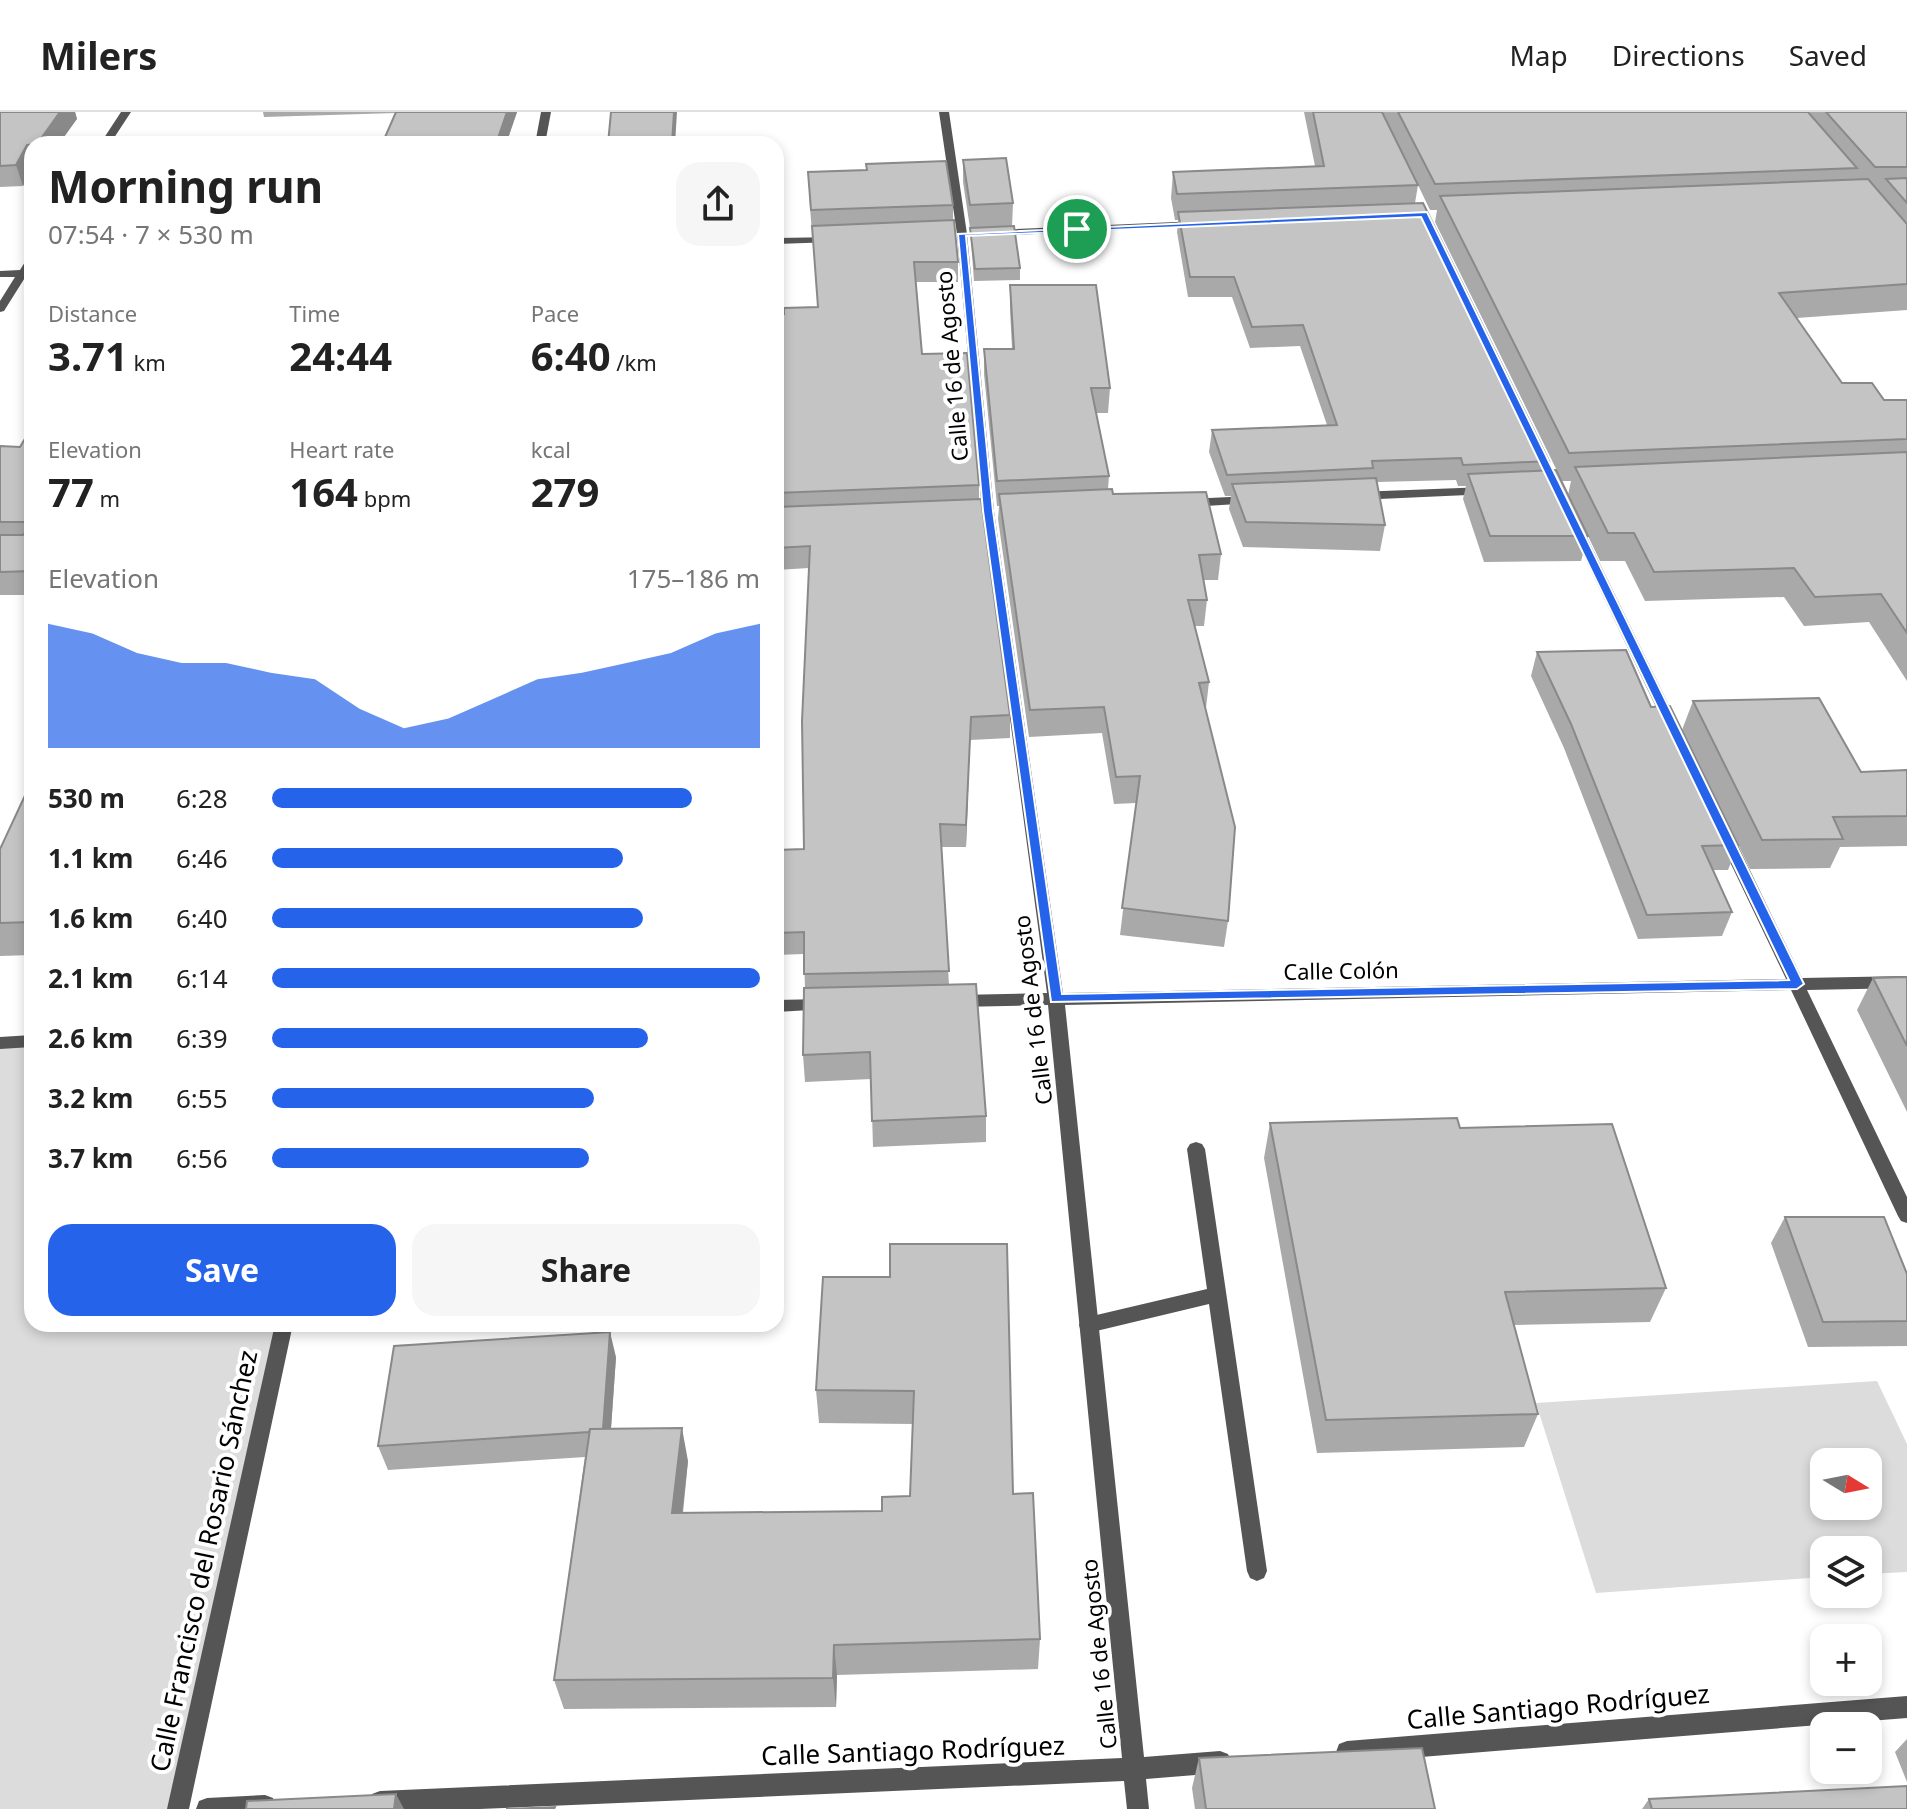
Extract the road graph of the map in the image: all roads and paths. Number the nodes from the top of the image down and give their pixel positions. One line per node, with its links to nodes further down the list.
1 (126, 112): 4 (street)
2 (546, 112): 5 (street)
3 (944, 112): 7 (street, Calle 16 de Agosto)
4 (110, 136)
5 (542, 136)
6 (1217, 223): 7 (street)
7 (954, 234): 23 (street, Calle 16 de Agosto)
8 (853, 238): 9 (street)
9 (784, 241)
10 (0, 274): 11 (street)
11 (24, 274)
12 (24, 278): 13 (street)
13 (0, 309)
14 (1494, 490): 15 (street)
15 (1335, 497)
16 (1256, 500): 17 (street)
17 (1177, 503)
18 (1571, 516): 19 (street)
19 (1681, 743)
20 (1722, 828): 22 (street)
21 (1907, 982): 22 (street, Calle Colón)
22 (1797, 984): 23 (street, Calle Colón); 30 (street)
23 (1056, 999): 24 (street, Calle Colón); 32 (street, Calle 16 de Agosto)
24 (947, 1002)
25 (838, 1005): 26 (street)
26 (784, 1006)
27 (24, 1042): 28 (street)
28 (0, 1043)
29 (1196, 1149): 31 (street)
30 (1907, 1216)
31 (1217, 1294): 32 (street); 34 (street)
32 (1088, 1325): 38 (street, Calle 16 de Agosto)
33 (282, 1332): 41 (street, Calle Francisco del Rosario Sánchez)
34 (1257, 1571)
35 (1907, 1707): 36 (street, Calle Santiago Rodríguez)
36 (1323, 1754)
37 (1244, 1760): 38 (street, Calle Santiago Rodríguez)
38 (1133, 1769): 39 (street, Calle Santiago Rodríguez); 43 (street, Calle 16 de Agosto)
39 (350, 1803)
40 (286, 1806): 42 (street)
41 (178, 1809)
42 (207, 1809)
43 (1138, 1809)

